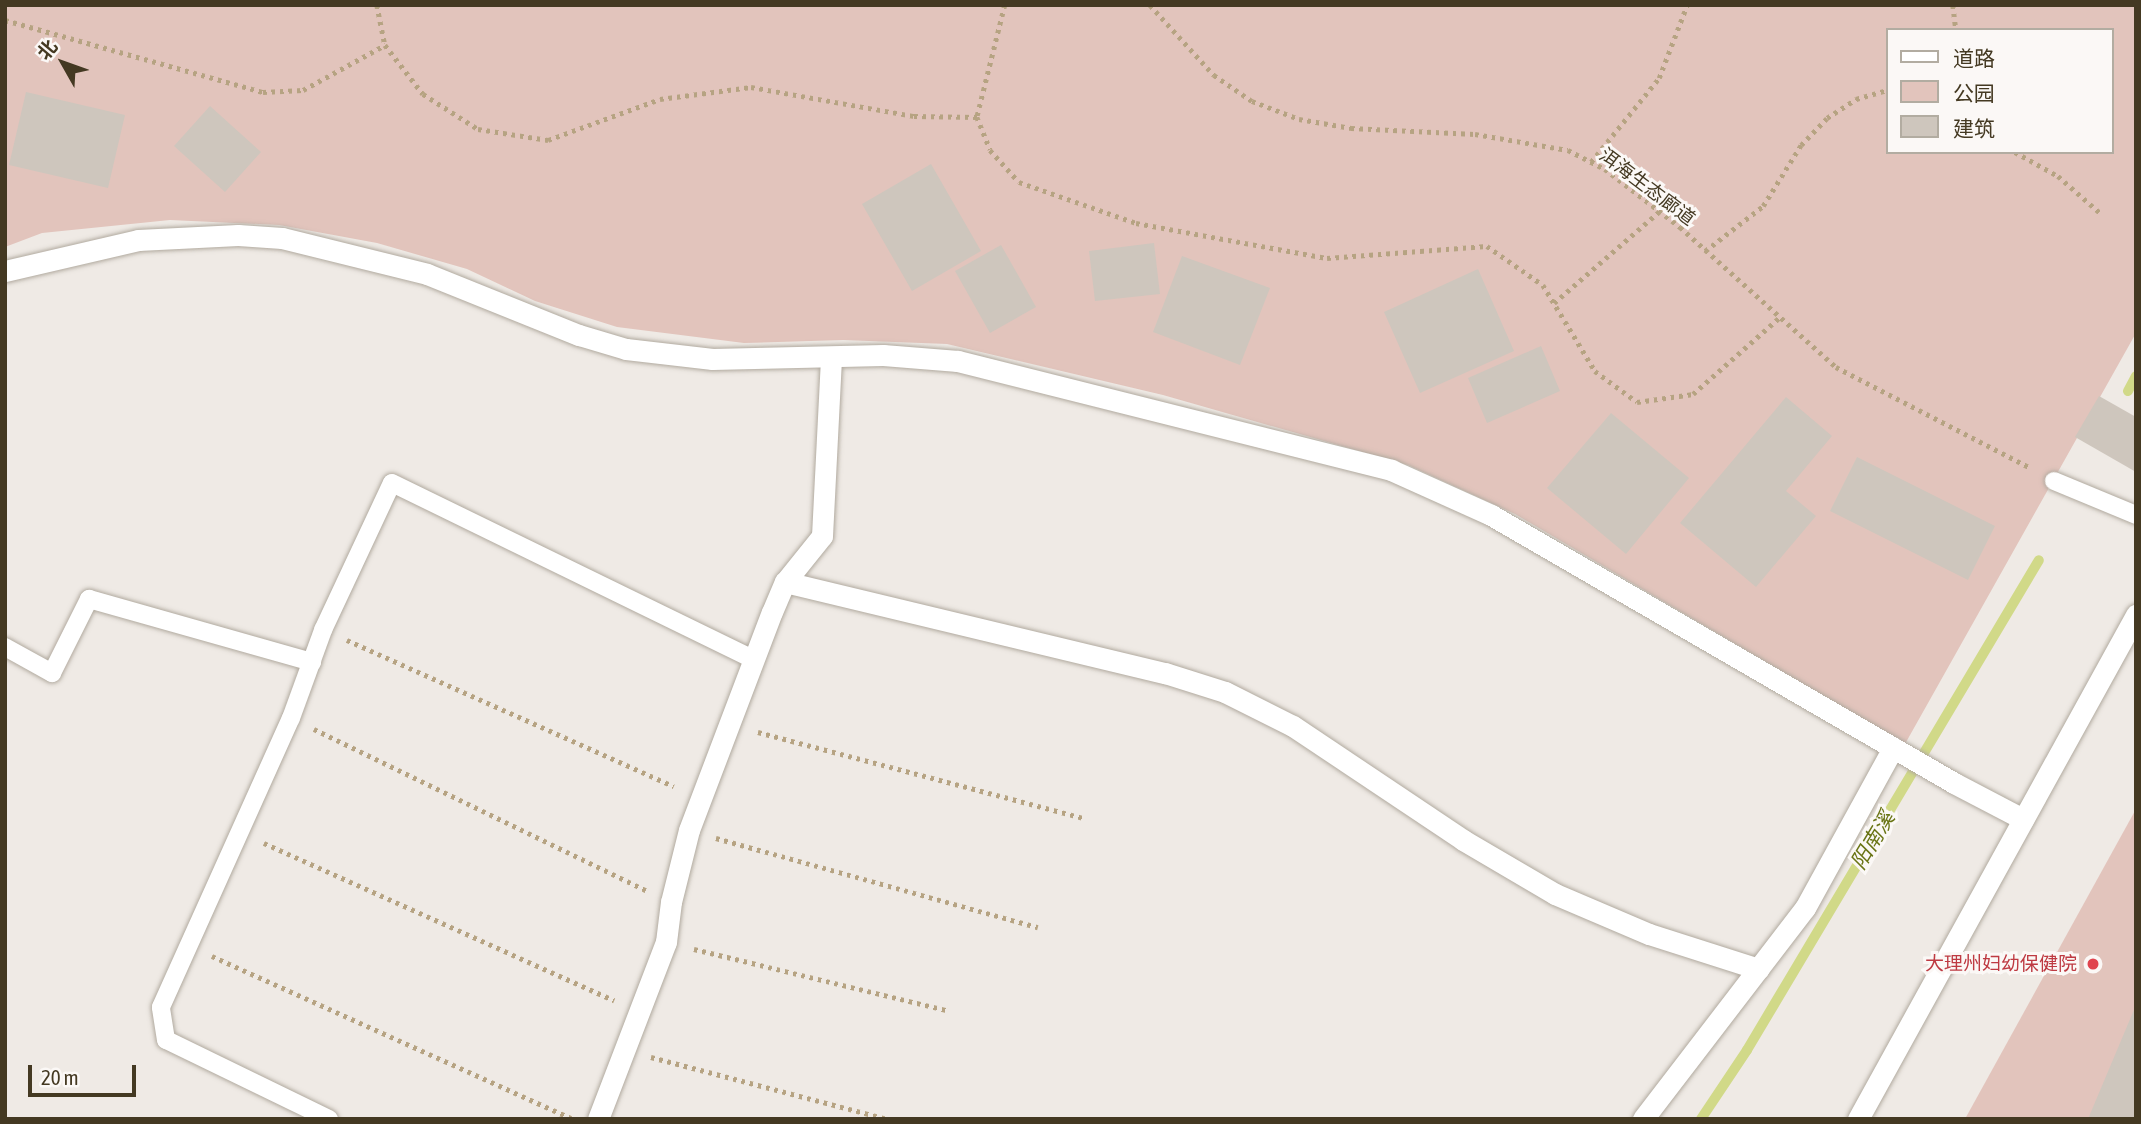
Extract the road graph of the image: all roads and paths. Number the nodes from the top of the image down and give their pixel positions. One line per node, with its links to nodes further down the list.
1 (377, 5): 8 (path)
2 (1005, 5): 10 (path)
3 (1150, 5): 12 (path, 洱海生态廊道)
4 (1687, 5): 12 (path)
5 (1954, 5): 7 (path)
6 (5, 20): 8 (path)
7 (1956, 28)
8 (385, 45): 10 (path)
9 (1885, 91): 15 (path)
10 (977, 117): 17 (path)
11 (2019, 154): 14 (path)
12 (1591, 162): 13 (path, 洱海生态廊道)
13 (1660, 211): 15 (path, 洱海生态廊道); 17 (path)
14 (2099, 212)
15 (1705, 251): 18 (path, 洱海生态廊道)
16 (5, 271): 19 (street)
17 (1554, 303): 18 (path)
18 (1779, 318): 20 (path, 洱海生态廊道)
19 (831, 357): 22 (street); 30 (street)
20 (2054, 481): 21 (lane)
21 (2136, 515)
22 (785, 582): 26 (street); 40 (street)
23 (2136, 615): 33 (street)
24 (323, 630): 26 (lane); 27 (lane); 31 (path)
25 (5, 647): 27 (lane)
26 (755, 660): 29 (street)
27 (312, 662): 28 (lane)
28 (291, 718): 35 (lane); 36 (path)
29 (730, 724): 31 (street); 32 (path)
30 (1897, 750): 33 (street); 40 (street)
31 (701, 798): 34 (street)
32 (1084, 817)
33 (2023, 819): 49 (street)
34 (689, 830): 36 (street); 37 (path)
35 (241, 832): 39 (lane); 41 (path)
36 (671, 902): 38 (street)
37 (1038, 927)
38 (666, 942): 41 (street); 42 (path)
39 (186, 944): 44 (lane); 45 (path)
40 (1759, 970): 48 (street)
41 (638, 1011): 43 (street)
42 (950, 1011)
43 (623, 1050): 46 (street); 47 (path)
44 (329, 1119)
45 (573, 1119)
46 (598, 1119)
47 (888, 1119)
48 (1643, 1119)
49 (1857, 1119)

